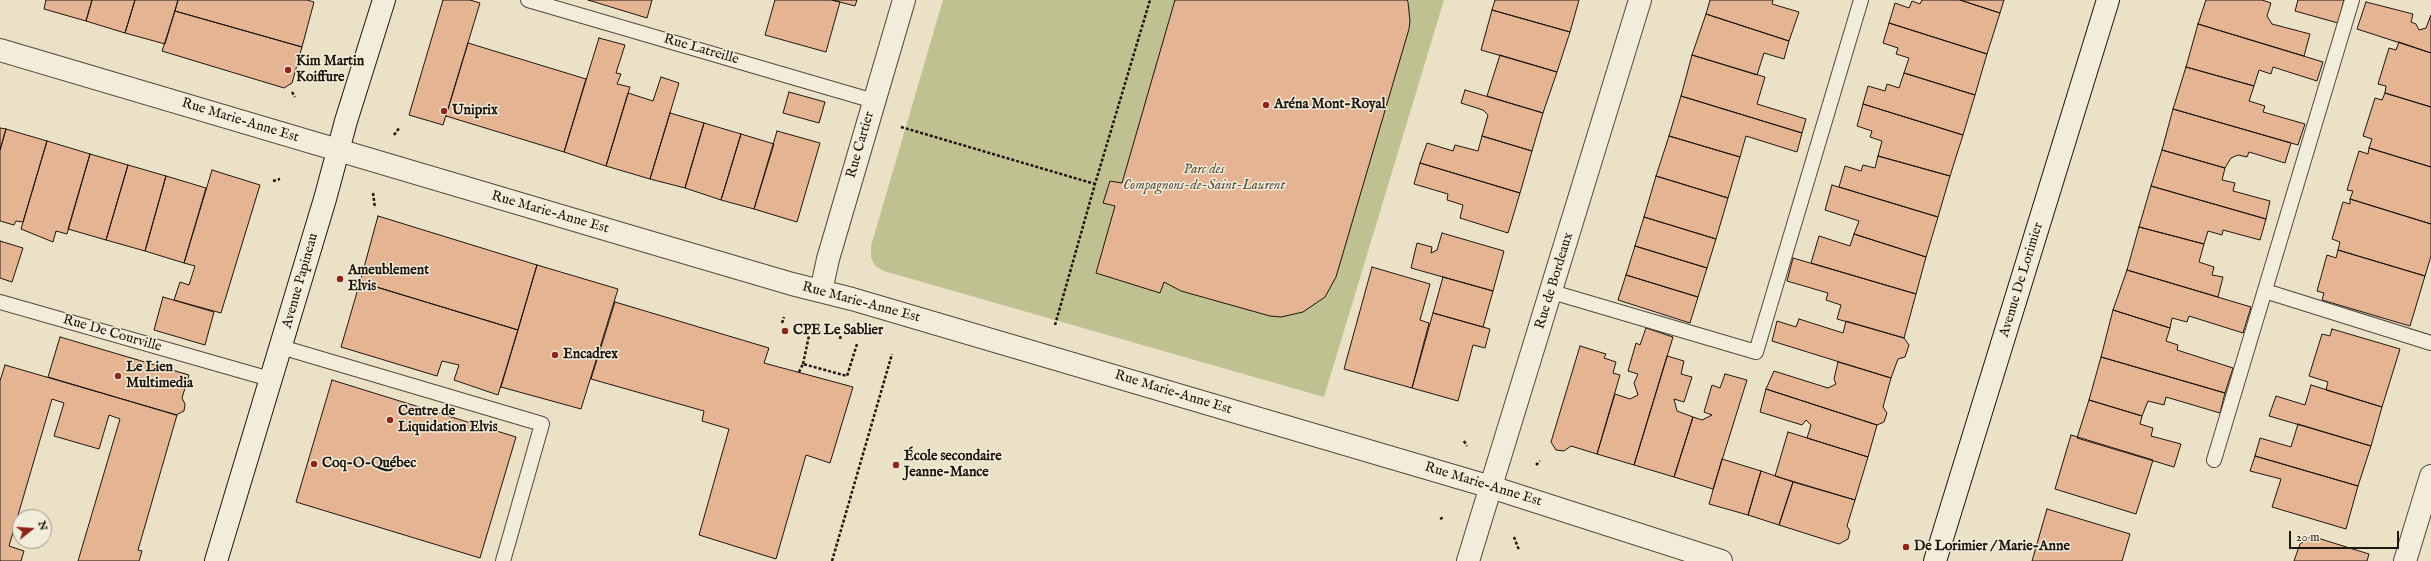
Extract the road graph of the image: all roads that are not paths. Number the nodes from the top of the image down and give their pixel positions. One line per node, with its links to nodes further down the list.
1 (384, 0): 10 (street, Avenue Papineau)
2 (528, 0): 9 (lane, Rue Latreille)
3 (904, 0): 9 (street, Rue Cartier)
4 (1640, 0): 13 (street, Rue de Bordeaux)
5 (1861, 0): 13 (lane)
6 (2108, 0): 25 (street, Avenue De Lorimier)
7 (2352, 0): 12 (lane)
8 (0, 50): 10 (street, Rue Marie-Anne Est)
9 (874, 101): 11 (street, Rue Cartier)
10 (338, 150): 11 (street, Rue Marie-Anne Est); 16 (street, Avenue Papineau)
11 (821, 291): 20 (street, Rue Marie-Anne Est)
12 (2265, 291): 15 (lane); 18 (lane)
13 (1552, 292): 20 (street, Rue de Bordeaux)
14 (0, 302): 17 (lane, Rue De Courville)
15 (2431, 343)
16 (281, 347): 17 (street, Avenue Papineau); 22 (lane)
17 (270, 379): 21 (street, Avenue Papineau)
18 (2214, 460)
19 (2431, 476): 26 (street)
20 (1491, 487): 23 (street, Rue de Bordeaux); 24 (street, Rue Marie-Anne Est)
21 (216, 561)
22 (503, 561)
23 (1468, 561)
24 (1721, 561)
25 (1936, 561)
26 (2405, 561)

